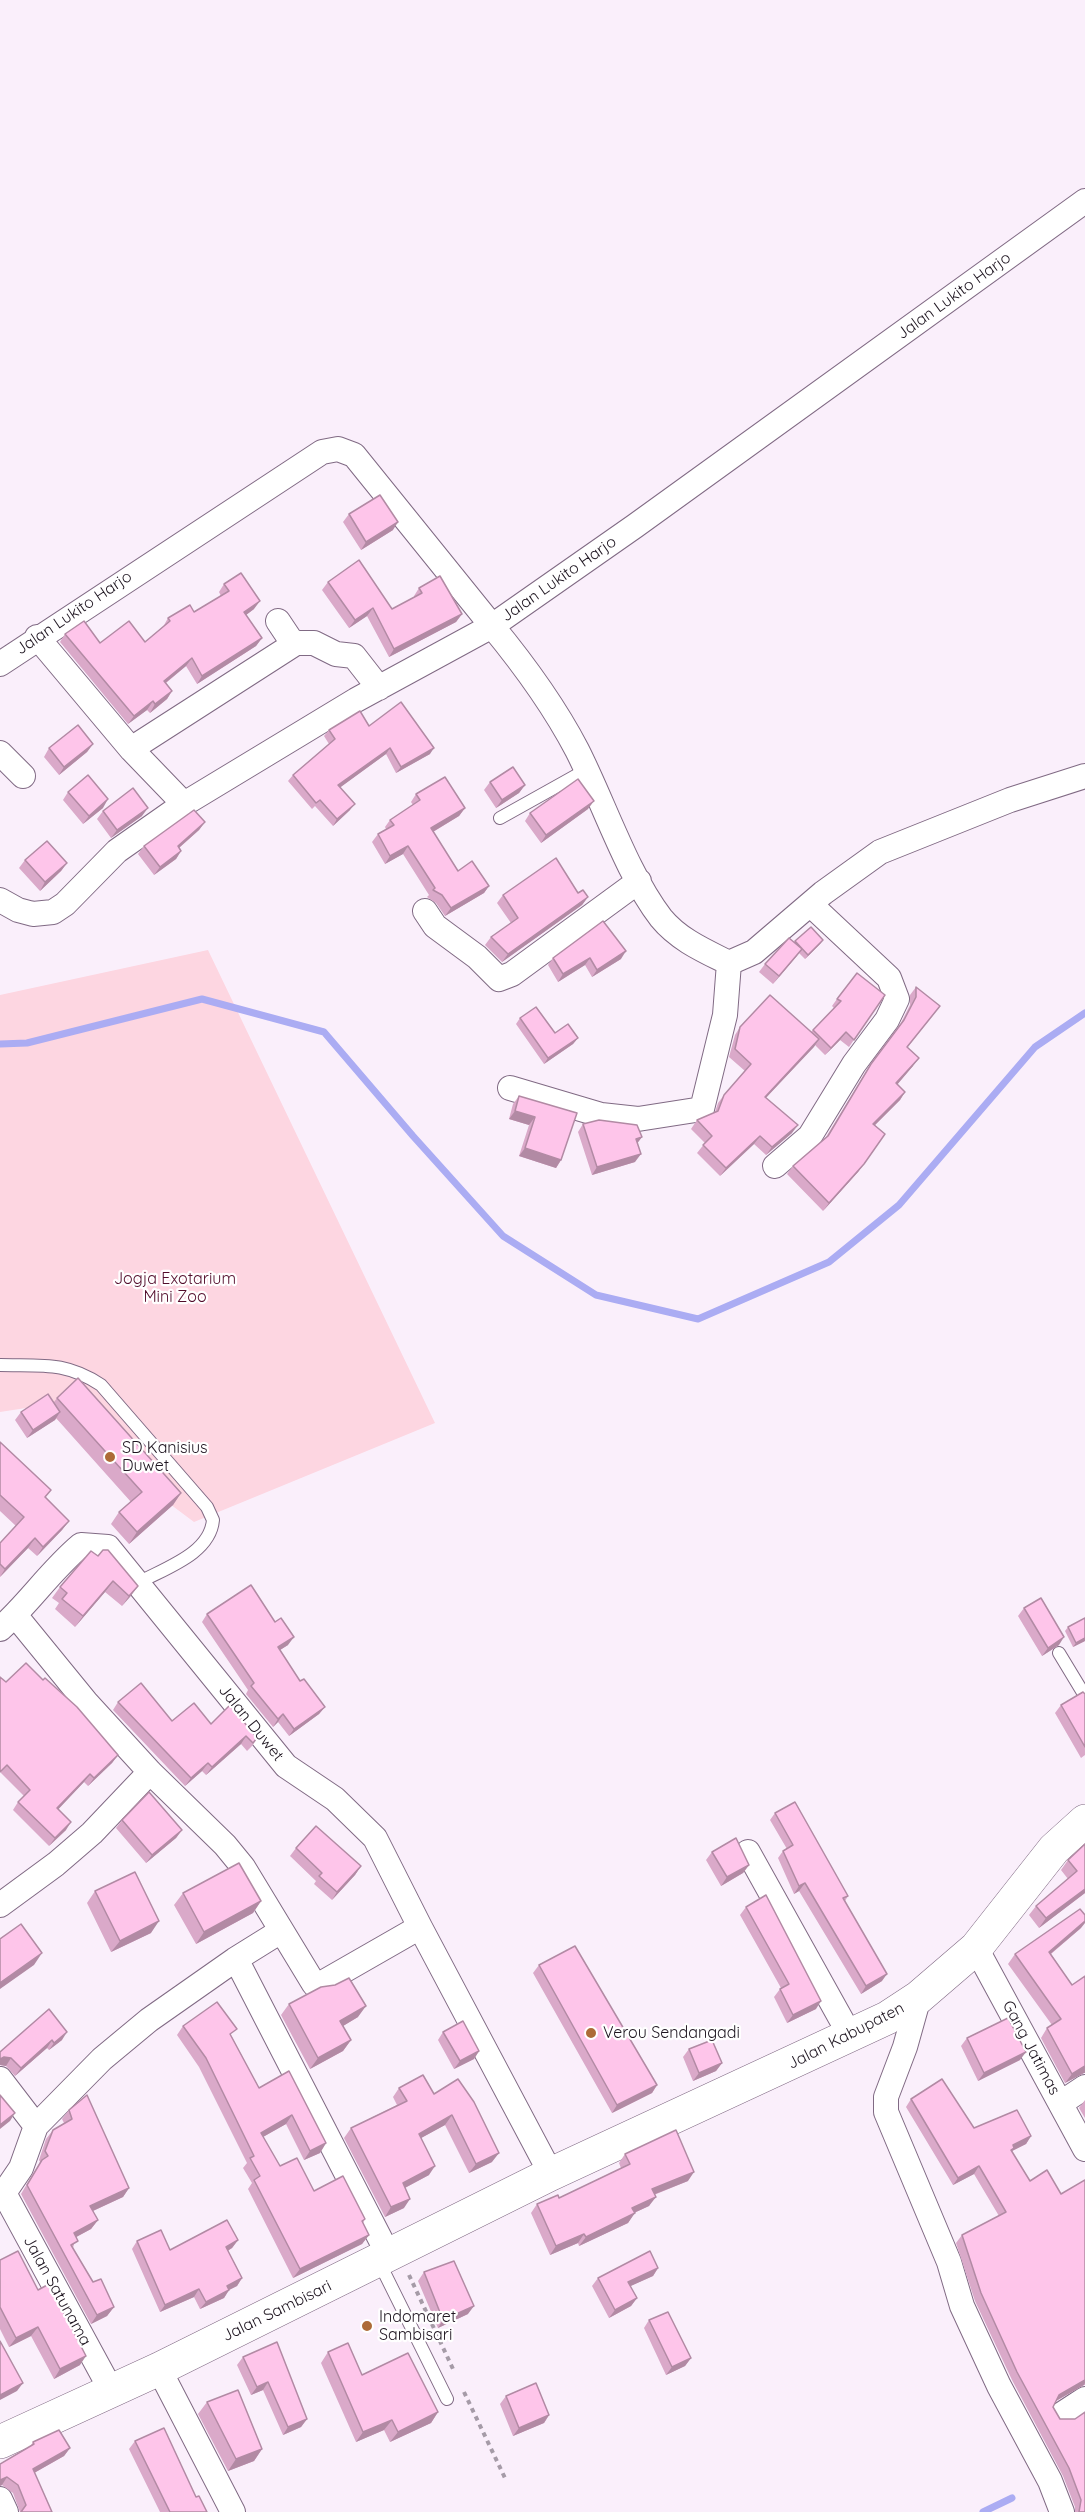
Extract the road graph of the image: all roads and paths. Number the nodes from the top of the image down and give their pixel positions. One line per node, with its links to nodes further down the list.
1 (1085, 201): 3 (street, Jalan Lukito Harjo)
2 (278, 621): 5 (street)
3 (492, 626): 4 (street, Jalan Lukito Harjo); 7 (street); 10 (street)
4 (38, 637): 6 (street, Jalan Lukito Harjo); 8 (street)
5 (296, 643): 7 (street); 8 (street)
6 (0, 663)
7 (379, 688): 13 (street)
8 (131, 749): 13 (street)
9 (0, 753): 11 (street)
10 (586, 771): 14 (lane); 15 (street)
11 (23, 776)
12 (1085, 776): 17 (street)
13 (184, 804): 16 (street)
14 (500, 818)
15 (639, 881): 18 (street); 19 (street)
16 (0, 900)
17 (812, 905): 19 (street); 21 (street)
18 (425, 911)
19 (729, 963): 20 (street)
20 (510, 1088)
21 (775, 1166)
22 (0, 1365): 23 (lane)
23 (138, 1582): 24 (street, Jalan Duwet); 31 (street, Jalan Duwet)
24 (8, 1622): 27 (street)
25 (1059, 1653): 26 (lane)
26 (1085, 1696)
27 (150, 1772): 30 (street); 32 (street)
28 (1085, 1821): 33 (main road, Jalan Kabupaten)
29 (748, 1852): 36 (street)
30 (0, 1905)
31 (420, 1928): 32 (street); 42 (street, Jalan Duwet)
32 (281, 1931): 34 (street)
33 (976, 1948): 35 (main road, Jalan Kabupaten); 39 (street, Gang Jatimas)
34 (236, 1959): 40 (street); 44 (street)
35 (919, 1997): 36 (main road, Jalan Kabupaten); 55 (street)
36 (851, 2037): 42 (main road, Jalan Kabupaten)
37 (0, 2079): 40 (street)
38 (1085, 2087): 39 (street)
39 (1060, 2103): 41 (street, Gang Jatimas)
40 (36, 2126): 43 (street)
41 (1085, 2149)
42 (551, 2174): 44 (main road, Jalan Sambisari)
43 (2, 2194): 46 (street, Jalan Satunama)
44 (384, 2258): 45 (main road, Jalan Sambisari); 47 (lane)
45 (152, 2372): 46 (main road, Jalan Sambisari); 53 (street); 54 (street)
46 (111, 2390): 50 (main road, Jalan Sambisari)
47 (447, 2399)
48 (1085, 2399): 49 (street)
49 (1062, 2414)
50 (0, 2442)
51 (0, 2499): 52 (street)
52 (6, 2512)
53 (218, 2512)
54 (233, 2512)
55 (1062, 2512)

